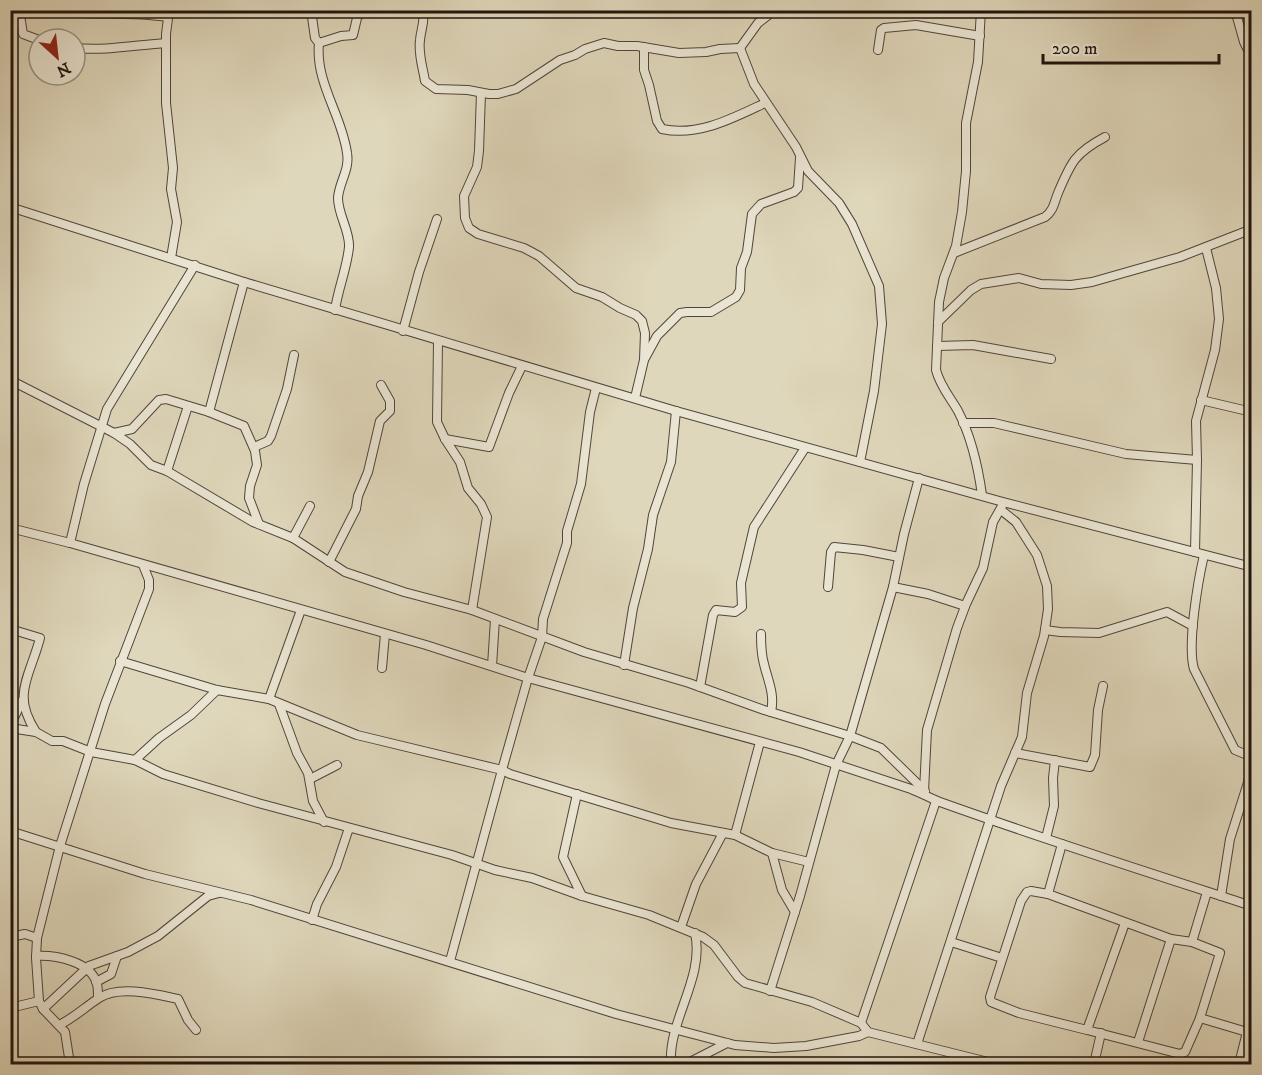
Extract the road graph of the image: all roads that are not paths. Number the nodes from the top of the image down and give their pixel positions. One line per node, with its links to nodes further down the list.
1 (16, 10): 12 (street)
2 (42, 10): 9 (street)
3 (311, 10): 15 (street)
4 (362, 10): 15 (street)
5 (423, 10): 21 (street)
6 (774, 10): 17 (street)
7 (981, 10): 13 (street)
8 (1235, 10): 20 (street)
9 (64, 12): 10 (street)
10 (152, 13): 11 (street)
11 (169, 14): 14 (street)
12 (27, 36)
13 (980, 36): 19 (street); 29 (street)
14 (166, 43): 18 (street); 30 (street)
15 (319, 43): 33 (street)
16 (644, 47): 17 (street); 21 (street); 22 (street)
17 (740, 48): 22 (street)
18 (87, 49)
19 (878, 50)
20 (1251, 58)
21 (481, 93): 40 (street)
22 (765, 103): 24 (street)
23 (1105, 137): 29 (street)
24 (801, 156): 40 (street); 58 (street)
25 (10, 207): 30 (street)
26 (437, 219): 35 (street)
27 (1251, 229): 28 (street)
28 (1206, 248): 34 (street); 46 (street)
29 (954, 254): 34 (street)
30 (171, 258): 31 (street)
31 (195, 265): 32 (street); 52 (street)
32 (244, 282): 33 (street); 49 (street)
33 (335, 310): 35 (street)
34 (938, 322): 37 (street)
35 (404, 331): 36 (street)
36 (438, 341): 41 (street); 54 (street)
37 (937, 346): 39 (street); 51 (street)
38 (294, 356): 55 (street)
39 (1051, 359)
40 (644, 360): 45 (street)
41 (522, 366): 44 (street); 54 (street)
42 (10, 380): 52 (street)
43 (381, 385): 71 (street)
44 (596, 388): 45 (street); 85 (street)
45 (635, 398): 48 (street)
46 (1201, 400): 50 (street); 57 (street)
47 (189, 406): 49 (street); 53 (street); 59 (street)
48 (676, 411): 56 (street); 87 (street)
49 (209, 412): 55 (street)
50 (1251, 412)
51 (963, 423): 57 (street); 61 (street)
52 (102, 428): 53 (street); 67 (street)
53 (114, 433): 59 (street)
54 (445, 439): 78 (street)
55 (254, 447): 64 (street)
56 (805, 448): 58 (street); 92 (street)
57 (1197, 460): 68 (street)
58 (860, 462): 60 (street)
59 (167, 471): 64 (street)
60 (919, 478): 61 (street); 70 (street)
61 (982, 495): 63 (street)
62 (310, 506): 66 (street)
63 (1002, 506): 68 (street); 76 (street); 82 (street)
64 (259, 524): 66 (street)
65 (10, 528): 67 (street)
66 (293, 538): 71 (street)
67 (70, 543): 72 (street)
68 (1195, 552): 69 (street)
69 (1204, 555): 73 (street); 80 (street)
70 (899, 557): 74 (street); 75 (street)
71 (329, 562): 78 (street)
72 (143, 565): 77 (street); 86 (street)
73 (1251, 567)
74 (828, 587)
75 (893, 587): 76 (street); 100 (street)
76 (965, 606): 112 (street)
77 (301, 610): 83 (street); 94 (street)
78 (472, 610): 79 (street)
79 (495, 619): 85 (street); 88 (street)
80 (1193, 626): 82 (street); 104 (street)
81 (10, 628): 95 (street)
82 (1045, 630): 103 (street)
83 (386, 634): 88 (street); 89 (street)
84 (760, 634): 97 (street)
85 (542, 637): 87 (street); 90 (street)
86 (120, 661): 93 (street); 102 (street)
87 (624, 665): 92 (street)
88 (492, 666): 90 (street)
89 (382, 668)
90 (528, 678): 101 (street); 109 (street)
91 (1103, 686): 106 (street)
92 (700, 687): 97 (street)
93 (217, 690): 94 (street); 105 (street)
94 (269, 699): 96 (street)
95 (22, 700): 98 (street); 99 (street)
96 (279, 704): 109 (street); 111 (street)
97 (771, 712): 100 (street)
98 (10, 727): 99 (street)
99 (36, 732): 102 (street)
100 (850, 736): 108 (street); 112 (street)
101 (760, 742): 108 (street); 120 (street)
102 (91, 752): 105 (street); 123 (street)
103 (1015, 753): 106 (street); 115 (street)
104 (1251, 757)
105 (135, 760): 116 (street)
106 (1055, 760): 121 (street)
107 (337, 765): 111 (street)
108 (836, 765): 112 (street); 125 (street)
109 (502, 770): 113 (street); 126 (street)
110 (1251, 770): 131 (street)
111 (310, 779): 116 (street)
112 (926, 793): 114 (street)
113 (577, 794): 119 (street); 130 (street)
114 (936, 801): 115 (street); 156 (street)
115 (991, 820): 121 (street); 141 (street)
116 (324, 822): 117 (street)
117 (349, 828): 126 (street); 134 (street)
118 (10, 831): 123 (street)
119 (723, 833): 120 (street); 136 (street)
120 (735, 835): 124 (street)
121 (1046, 838): 122 (street)
122 (1062, 844): 128 (street); 129 (street)
123 (60, 846): 127 (street); 139 (street)
124 (772, 853): 125 (street); 133 (street)
125 (809, 862): 133 (street)
126 (476, 863): 130 (street); 146 (street)
127 (220, 892): 134 (street); 144 (street)
128 (1207, 892): 131 (street); 142 (street)
129 (1047, 894): 135 (street); 145 (street)
130 (582, 896): 136 (street)
131 (1221, 896): 132 (street)
132 (1251, 906)
133 (795, 912): 149 (street)
134 (312, 920): 146 (street)
135 (1125, 923): 140 (street); 160 (street)
136 (681, 927): 137 (street)
137 (695, 933): 149 (street); 158 (street)
138 (10, 937): 139 (street)
139 (37, 938): 143 (street)
140 (1172, 939): 142 (street); 164 (street)
141 (951, 942): 145 (street); 166 (street)
142 (1192, 942): 154 (street)
143 (36, 956): 147 (street); 151 (street)
144 (117, 956): 147 (street); 148 (street)
145 (1002, 958): 160 (street)
146 (450, 962): 158 (street)
147 (85, 968): 148 (street); 153 (street)
148 (96, 982): 150 (street)
149 (770, 991): 156 (street)
150 (98, 998): 157 (street); 159 (street)
151 (39, 1001): 152 (street); 153 (street)
152 (10, 1008)
153 (43, 1009): 157 (street)
154 (1200, 1018): 162 (street); 164 (street)
155 (1251, 1021): 162 (street)
156 (861, 1023): 161 (street)
157 (59, 1025): 167 (street)
158 (675, 1029): 165 (street); 168 (street)
159 (196, 1030)
160 (1087, 1030): 163 (street)
161 (868, 1032): 165 (street); 166 (street)
162 (1247, 1032): 172 (street)
163 (1101, 1033): 164 (street); 171 (street)
164 (1138, 1042)
165 (728, 1043): 169 (street)
166 (917, 1044): 170 (street)
167 (70, 1065)
168 (671, 1065)
169 (686, 1065)
170 (996, 1065)
171 (1094, 1065)
172 (1239, 1065)

